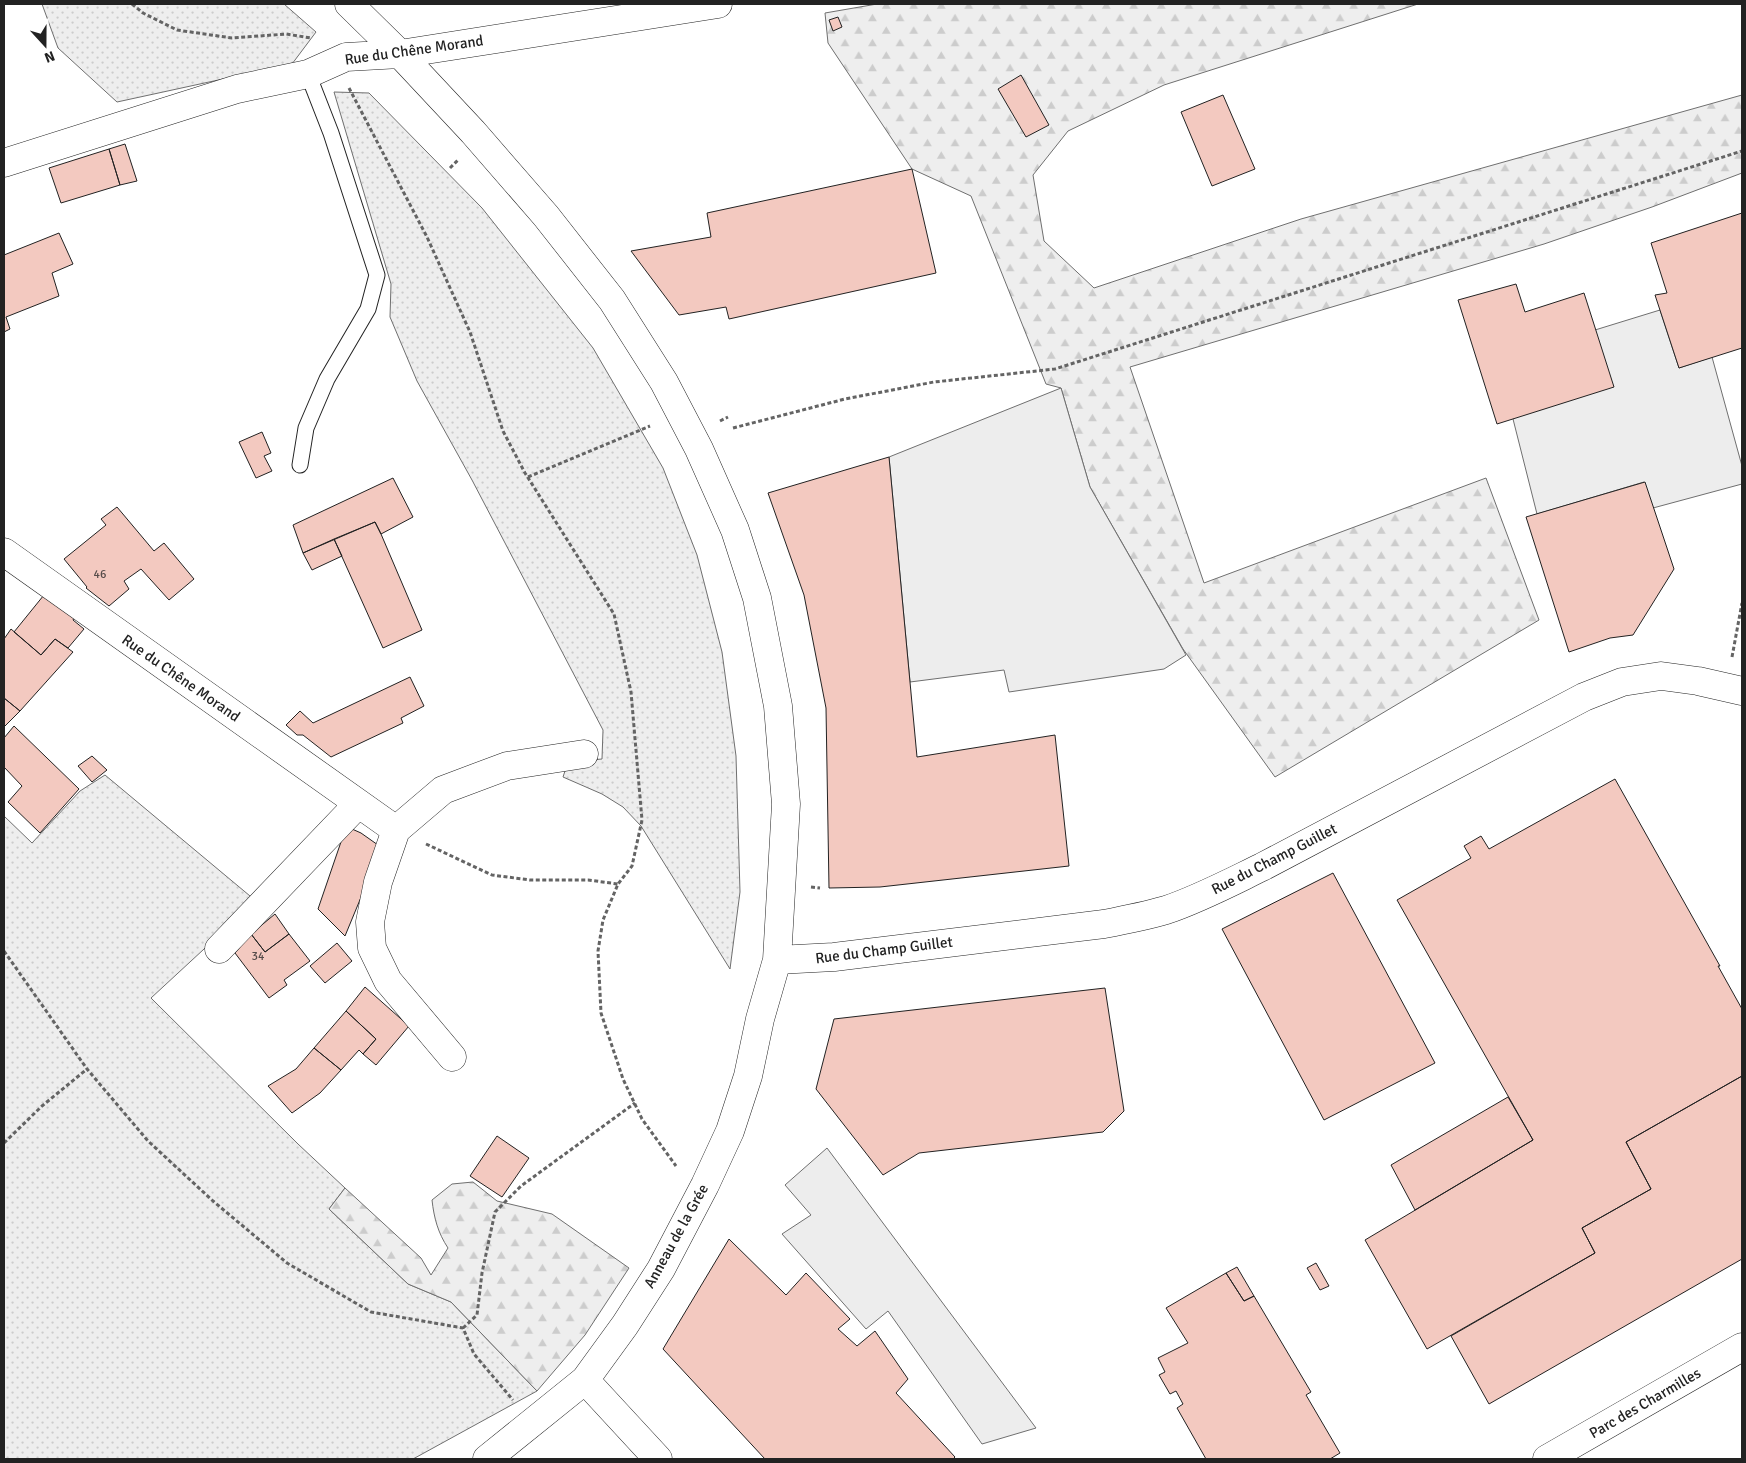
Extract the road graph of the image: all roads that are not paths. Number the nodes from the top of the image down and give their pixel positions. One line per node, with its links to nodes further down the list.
1 (349, 4): 3 (street, Anneau de la Grée)
2 (718, 4): 3 (street, Rue du Chêne Morand)
3 (400, 54): 4 (street, Rue du Chêne Morand); 13 (street, Anneau de la Grée)
4 (308, 74): 5 (street, Rue du Chêne Morand); 6 (lane)
5 (4, 163)
6 (300, 465)
7 (4, 552): 10 (street, Rue du Chêne Morand)
8 (1734, 689): 13 (street, Rue du Champ Guillet)
9 (584, 754): 11 (street)
10 (358, 804): 11 (street, Rue du Chêne Morand); 12 (street)
11 (396, 830): 14 (street)
12 (219, 949)
13 (777, 960): 16 (street, Anneau de la Grée)
14 (452, 1057)
15 (1742, 1347): 19 (street, Parc des Charmilles)
16 (585, 1380): 17 (street, Anneau de la Grée); 18 (street)
17 (487, 1459)
18 (658, 1459)
19 (1547, 1459)

